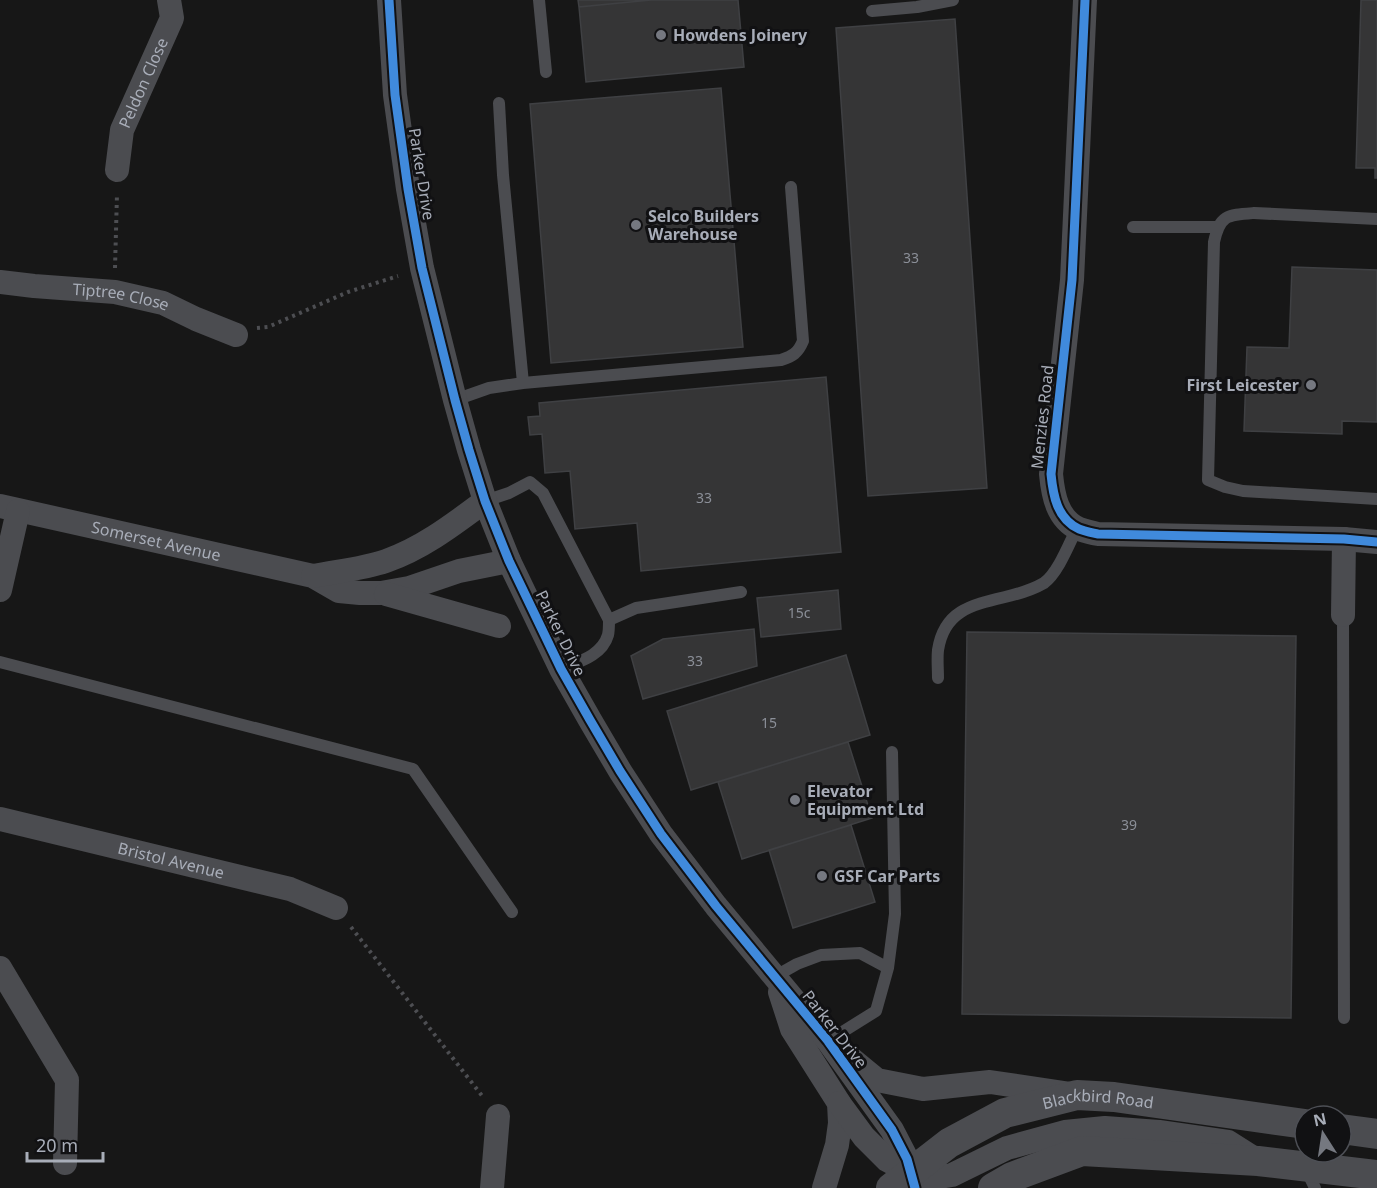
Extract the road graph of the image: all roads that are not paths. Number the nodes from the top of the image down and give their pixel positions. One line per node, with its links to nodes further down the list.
1 (169, 0): 9 (street, Peldon Close)
2 (389, 0): 17 (street, Parker Drive)
3 (539, 0): 7 (lane)
4 (953, 0): 6 (lane)
5 (1085, 0): 21 (street, Menzies Road)
6 (872, 11)
7 (546, 72)
8 (499, 103): 16 (lane)
9 (117, 170)
10 (791, 187): 16 (lane)
11 (1377, 219): 13 (lane)
12 (1133, 226): 13 (lane)
13 (1217, 227): 18 (lane)
14 (0, 282): 15 (street, Tiptree Close)
15 (236, 335)
16 (523, 383): 17 (lane)
17 (455, 400): 19 (street, Parker Drive)
18 (1377, 499)
19 (485, 501): 24 (street, Parker Drive); 25 (street, Somerset Avenue); 30 (lane)
20 (9, 508): 25 (street, Somerset Avenue); 26 (street)
21 (1077, 528): 22 (street); 34 (lane)
22 (1344, 539): 23 (street); 29 (street)
23 (1377, 542)
24 (509, 561): 28 (street, Somerset Avenue); 33 (street, Parker Drive)
25 (313, 576): 28 (street, Somerset Avenue)
26 (0, 590)
27 (741, 592): 30 (lane)
28 (381, 593): 31 (street, Somerset Avenue)
29 (1343, 615): 42 (lane)
30 (609, 620): 33 (lane)
31 (499, 626)
32 (0, 662): 38 (lane)
33 (561, 669): 41 (street, Parker Drive)
34 (938, 678)
35 (892, 752): 40 (lane)
36 (1, 820): 37 (street, Bristol Avenue)
37 (336, 908)
38 (512, 912)
39 (0, 968): 51 (street)
40 (888, 968): 41 (lane); 43 (lane)
41 (774, 977): 43 (street, Parker Drive); 45 (street, Parker Drive)
42 (1344, 1018)
43 (828, 1041): 44 (street, Parker Drive); 54 (street, Parker Drive)
44 (1077, 1095): 47 (street, Blackbird Road); 54 (street, Blackbird Road)
45 (839, 1103): 54 (street, Parker Drive); 56 (street)
46 (498, 1116): 55 (street)
47 (1293, 1122)
48 (1353, 1131): 49 (street)
49 (1377, 1134)
50 (1258, 1161): 53 (street, Blackbird Road); 54 (street, Blackbird Road); 57 (street, Blackbird Road)
51 (65, 1163)
52 (1377, 1175): 53 (street, Blackbird Road)
53 (1310, 1177)
54 (906, 1183)
55 (492, 1188)
56 (824, 1188)
57 (993, 1188)

